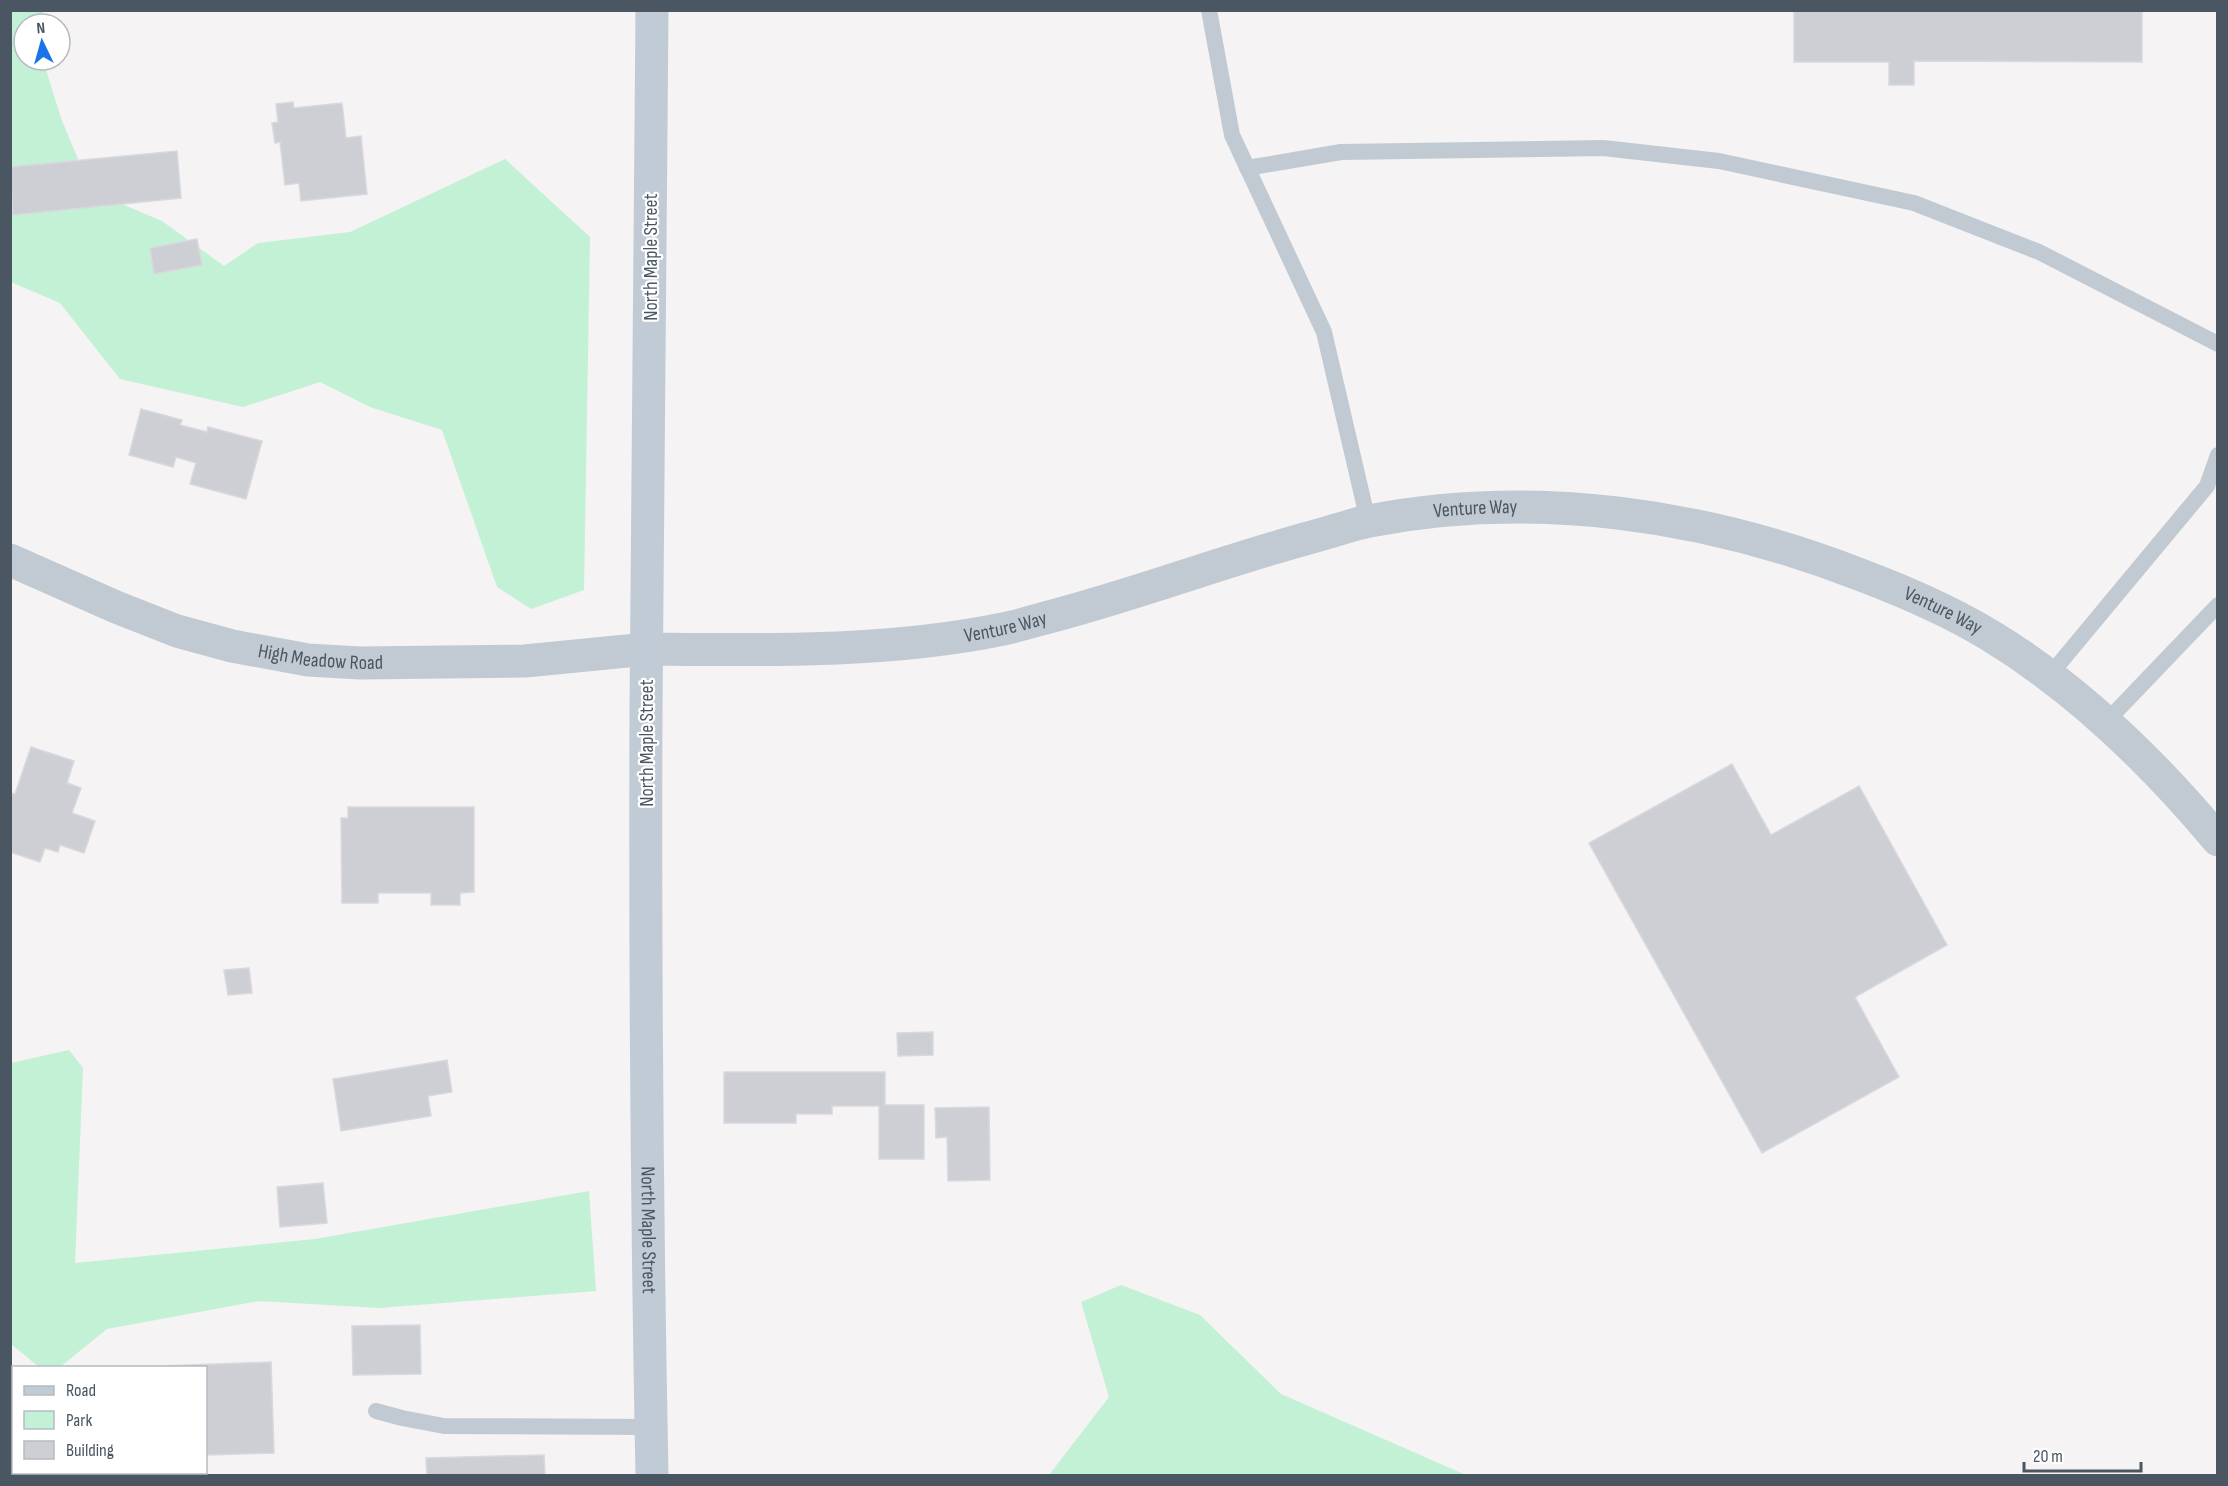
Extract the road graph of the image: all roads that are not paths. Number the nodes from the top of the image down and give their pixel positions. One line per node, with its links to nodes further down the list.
1 (652, 10): 9 (main road, North Maple Street)
2 (1209, 10): 3 (lane)
3 (1247, 168): 4 (lane); 6 (lane)
4 (2217, 344)
5 (2217, 455): 10 (lane)
6 (1368, 521): 9 (street, Venture Way); 10 (street, Venture Way)
7 (10, 560): 9 (street, High Meadow Road)
8 (2217, 605): 11 (lane)
9 (647, 649): 14 (main road, North Maple Street)
10 (2049, 676): 11 (street, Venture Way)
11 (2105, 723): 12 (street, Venture Way)
12 (2217, 840)
13 (376, 1411): 14 (lane)
14 (651, 1427): 15 (main road, North Maple Street)
15 (652, 1476)

